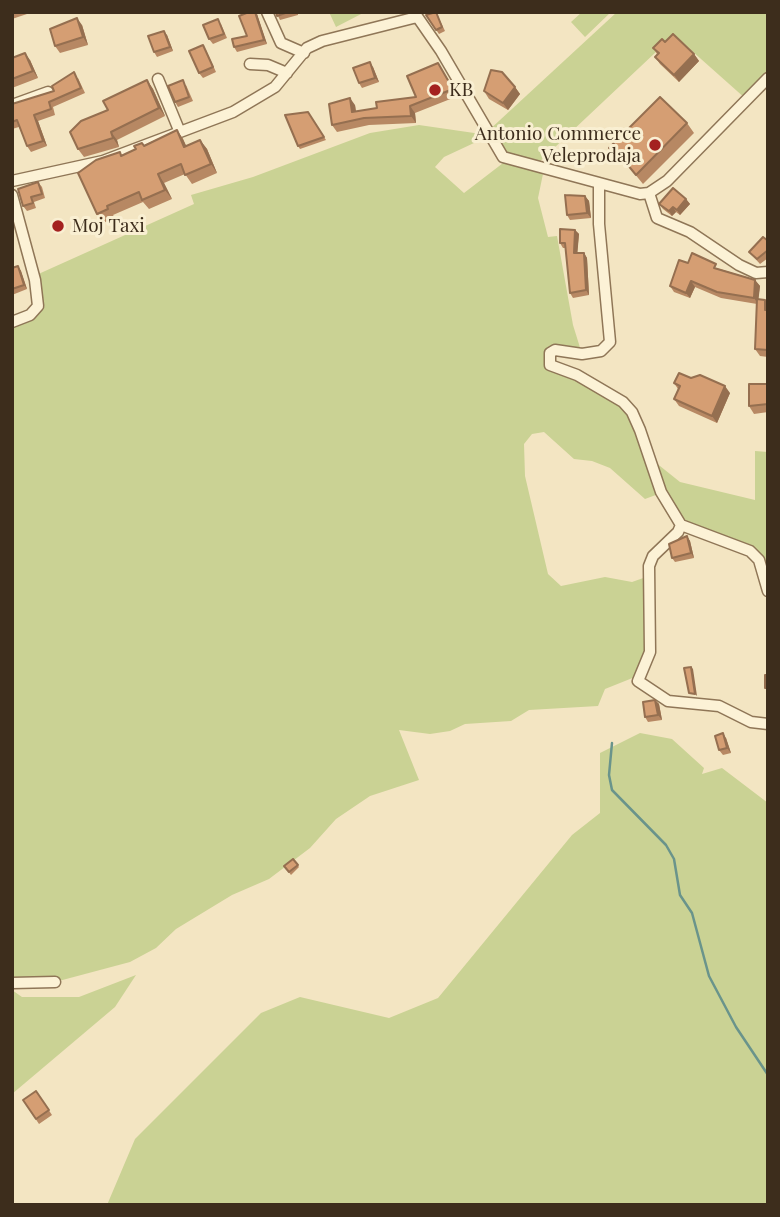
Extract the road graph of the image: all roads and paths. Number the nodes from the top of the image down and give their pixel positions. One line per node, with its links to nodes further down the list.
1 (267, 12): 3 (street)
2 (416, 15): 3 (street); 12 (street)
3 (304, 53): 5 (street)
4 (250, 64): 5 (street)
5 (287, 73): 10 (street)
6 (768, 78): 13 (street)
7 (158, 79): 10 (street)
8 (48, 92): 9 (street)
9 (12, 105)
10 (179, 130): 11 (street)
11 (12, 181)
12 (599, 185): 13 (street); 18 (street)
13 (649, 193): 16 (street)
14 (12, 195): 15 (street)
15 (14, 213): 17 (street)
16 (764, 274)
17 (12, 322)
18 (681, 524): 19 (street); 20 (street)
19 (768, 590)
20 (768, 724)
21 (55, 982): 22 (street)
22 (12, 983)

